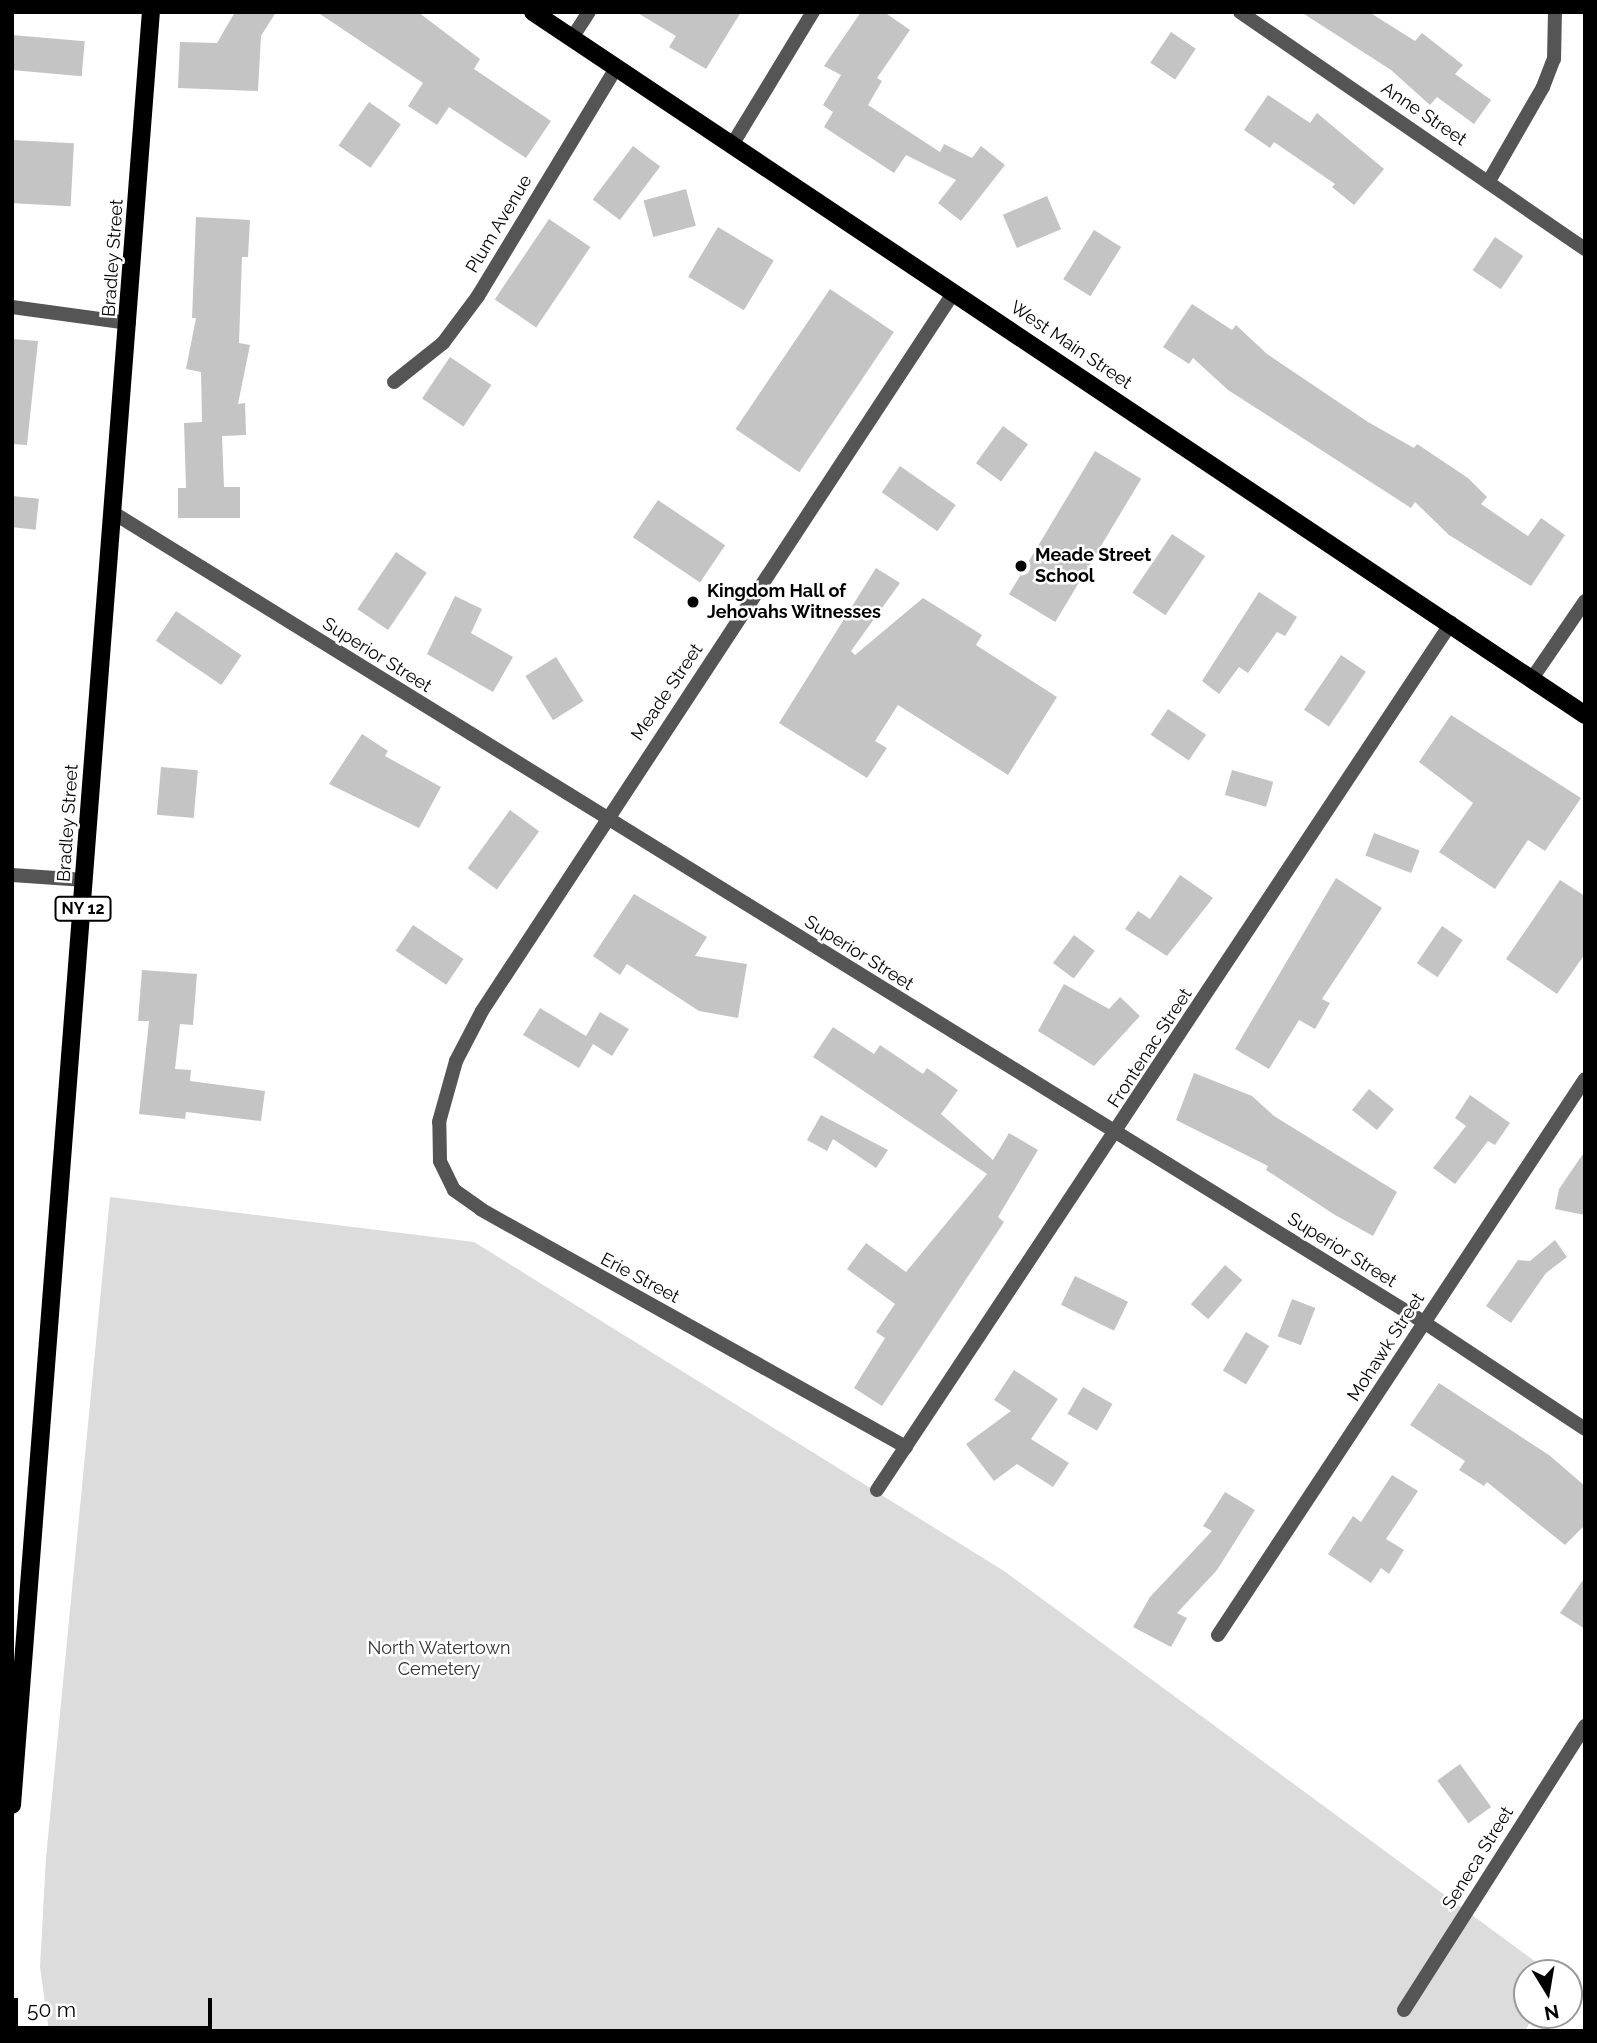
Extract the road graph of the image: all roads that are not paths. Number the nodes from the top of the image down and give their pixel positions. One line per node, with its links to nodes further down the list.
1 (151, 12): 14 (main road, Bradley Street / NY 12)
2 (533, 12): 7 (main road, West Main Street)
3 (589, 12): 7 (street)
4 (813, 12): 9 (street)
5 (1240, 12): 10 (street, Anne Street)
6 (1555, 12): 10 (street)
7 (572, 38): 8 (main road, West Main Street)
8 (616, 68): 9 (main road, West Main Street); 15 (street, Plum Avenue)
9 (732, 145): 12 (main road, West Main Street)
10 (1489, 181): 11 (street, Anne Street)
11 (1585, 248)
12 (954, 292): 18 (main road, West Main Street); 21 (street, Meade Street)
13 (12, 307): 14 (street)
14 (129, 323): 16 (main road, Bradley Street / NY 12)
15 (394, 382)
16 (112, 512): 21 (street, Superior Street); 23 (main road, Bradley Street / NY 12)
17 (1585, 601): 19 (street)
18 (1451, 623): 19 (main road, West Main Street); 26 (street, Frontenac Street)
19 (1531, 680): 20 (main road, West Main Street)
20 (1585, 715)
21 (604, 819): 25 (street, Meade Street); 26 (street, Superior Street)
22 (12, 875): 23 (street)
23 (85, 880): 33 (main road, Bradley Street / NY 12)
24 (1584, 1081): 27 (street, Mohawk Street)
25 (449, 1086): 29 (street, Erie Street)
26 (1117, 1133): 27 (street, Superior Street); 29 (street, Frontenac Street)
27 (1425, 1323): 28 (street, Superior Street); 31 (street, Mohawk Street)
28 (1585, 1429)
29 (906, 1447): 30 (street, Frontenac Street)
30 (877, 1490)
31 (1219, 1635)
32 (1585, 1726): 34 (street, Seneca Street)
33 (12, 1805)
34 (1404, 2010)

